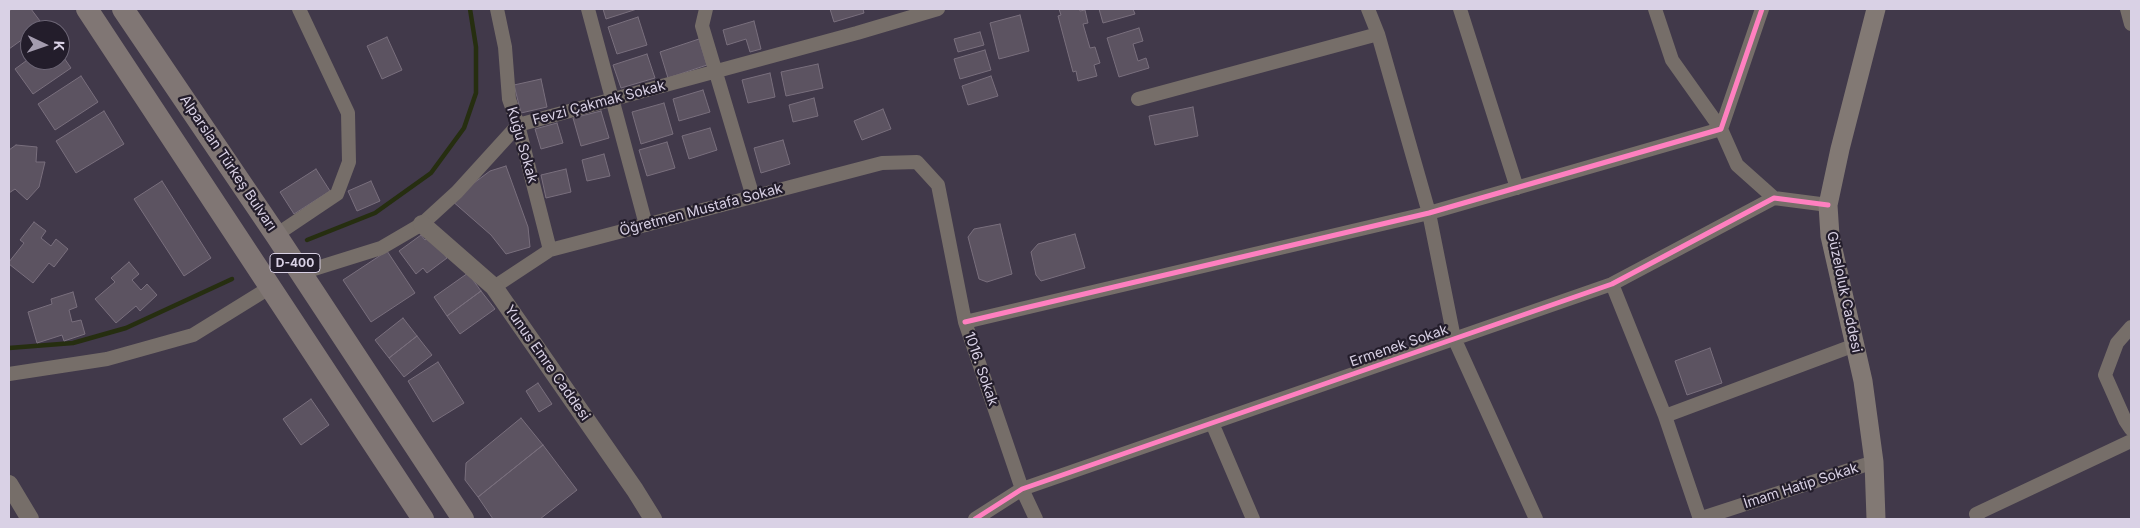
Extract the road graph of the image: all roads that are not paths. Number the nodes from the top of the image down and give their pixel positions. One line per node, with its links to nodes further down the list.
1 (87, 9): 34 (highway, D-400)
2 (123, 9): 29 (highway, Alparslan Türkeş Bulvarı / D-400)
3 (299, 9): 29 (street)
4 (497, 9): 19 (street, Kuğu Sokak)
5 (588, 9): 18 (street)
6 (706, 9): 16 (street)
7 (938, 9): 16 (street, Fevzi Çakmak Sokak)
8 (1368, 9): 15 (street)
9 (1460, 9): 22 (street)
10 (1655, 9): 20 (street)
11 (1762, 9): 20 (street)
12 (1876, 9): 25 (main road, Güzeloluk Caddesi)
13 (2127, 9): 14 (street)
14 (2131, 24)
15 (1378, 34): 17 (street); 26 (street)
16 (716, 71): 18 (street, Fevzi Çakmak Sokak); 23 (street)
17 (1138, 99)
18 (612, 100): 19 (street, Fevzi Çakmak Sokak); 28 (street)
19 (518, 125): 27 (street, Fevzi Çakmak Sokak); 30 (street, Kuğu Sokak)
20 (1721, 129): 22 (street); 24 (street)
21 (917, 162): 23 (street, Öğretmen Mustafa Sokak); 35 (street, 1016. Sokak)
22 (1517, 188): 26 (street)
23 (753, 197): 28 (street, Öğretmen Mustafa Sokak)
24 (1774, 198): 25 (street); 32 (street, Ermenek Sokak)
25 (1828, 205): 38 (main road, Güzeloluk Caddesi)
26 (1429, 213): 35 (street); 37 (street)
27 (422, 224): 31 (street, Fevzi Çakmak Sokak); 33 (street, Yunus Emre Caddesi)
28 (646, 225): 30 (street, Öğretmen Mustafa Sokak)
29 (276, 235): 31 (highway, Alparslan Türkeş Bulvarı / D-400)
30 (550, 250): 33 (street, Öğretmen Mustafa Sokak)
31 (301, 273): 49 (highway, Alparslan Türkeş Bulvarı / D-400)
32 (1612, 284): 37 (street, Ermenek Sokak); 40 (street)
33 (494, 287): 50 (street, Yunus Emre Caddesi)
34 (269, 288): 39 (street); 48 (highway, D-400)
35 (965, 322): 46 (street, 1016. Sokak)
36 (2131, 327): 42 (street)
37 (1454, 338): 41 (street, Ermenek Sokak); 54 (street)
38 (1855, 345): 40 (street); 44 (main road, Güzeloluk Caddesi)
39 (9, 374)
40 (1665, 416): 55 (street)
41 (1212, 423): 46 (street, Ermenek Sokak); 53 (street)
42 (2131, 429)
43 (2131, 441): 57 (street)
44 (1874, 462): 55 (street, İmam Hatip Sokak); 56 (main road, Güzeloluk Caddesi)
45 (9, 484): 47 (street)
46 (1022, 489): 51 (street, Ermenek Sokak); 52 (street, 1016. Sokak)
47 (30, 519)
48 (422, 519)
49 (463, 519)
50 (652, 519)
51 (975, 519)
52 (1036, 519)
53 (1253, 519)
54 (1536, 519)
55 (1699, 519)
56 (1876, 519)
57 (1978, 519)

